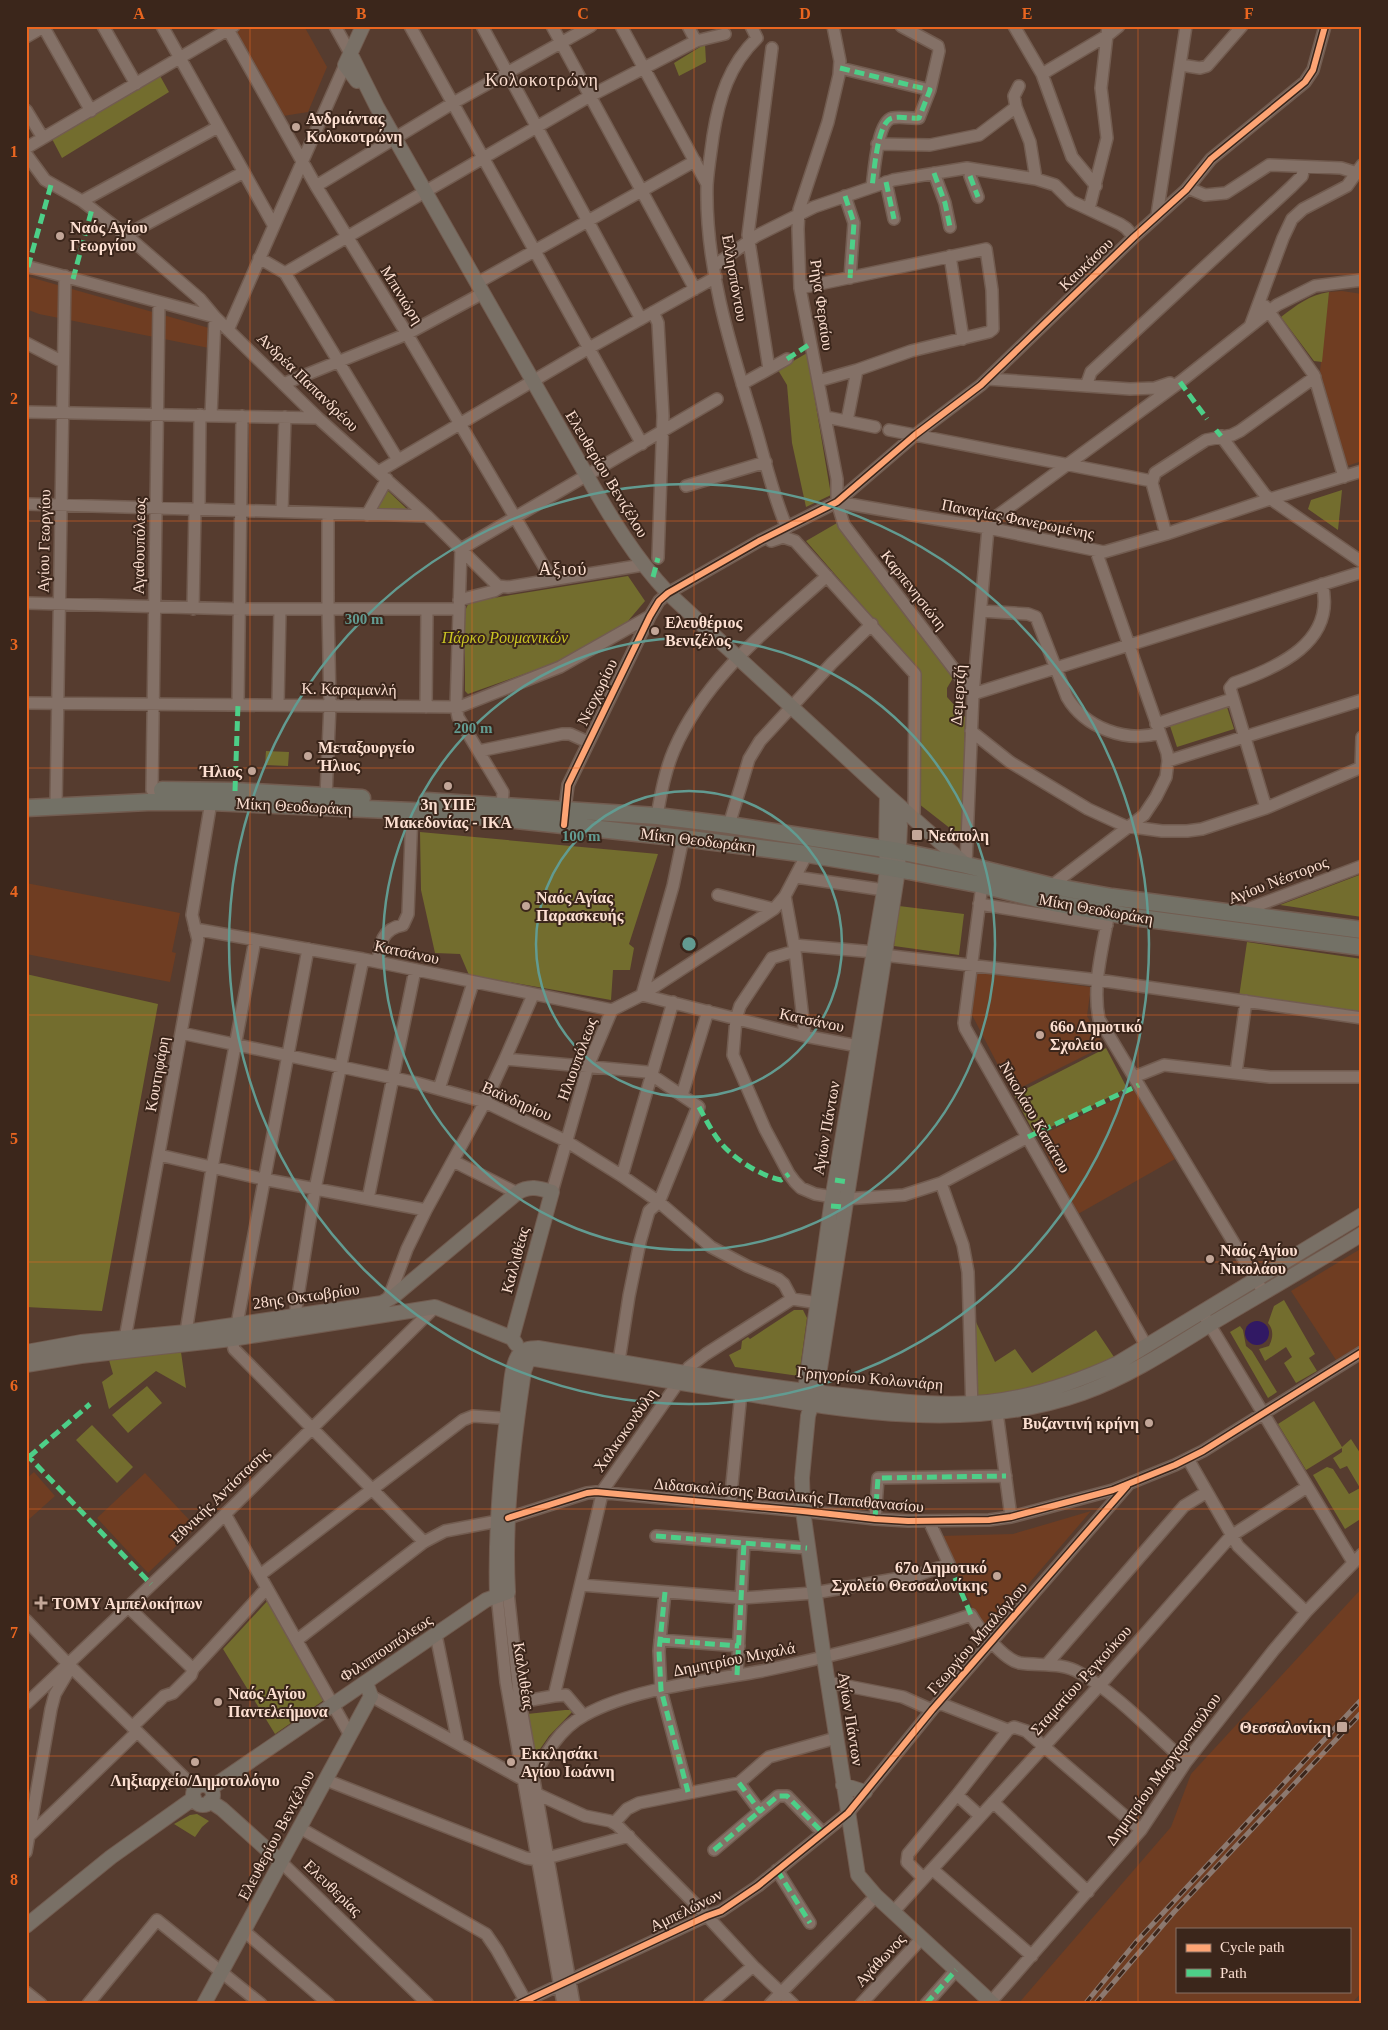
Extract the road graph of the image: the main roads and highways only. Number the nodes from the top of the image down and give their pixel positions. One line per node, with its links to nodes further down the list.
1 (363, 26): 2 (main road, Ελευθερίου Βενιζέλου)
2 (887, 795): 5 (main road, Ελευθερίου Βενιζέλου); 8 (main road)
3 (26, 797): 4 (highway, Μίκη Θεοδωράκη)
4 (56, 801): 6 (highway, Μίκη Θεοδωράκη); 7 (highway, Μίκη Θεοδωράκη); 7 (highway, Μίκη Θεοδωράκη)
5 (898, 805): 8 (main road); 9 (main road, Ελευθερίου Βενιζέλου)
6 (26, 808)
7 (564, 818): 8 (highway, Μίκη Θεοδωράκη); 10 (highway, Μίκη Θεοδωράκη)
8 (892, 850): 9 (highway, Μίκη Θεοδωράκη); 10 (main road, Αγίων Πάντων)
9 (966, 865): 11 (highway, Μίκη Θεοδωράκη)
10 (892, 869): 12 (highway, Μίκη Θεοδωράκη); 13 (main road, Αγίων Πάντων); 13 (main road, Αγίων Πάντων)
11 (1362, 930)
12 (1362, 947)
13 (879, 953): 15 (main road, Αγίων Πάντων); 15 (main road, Αγίων Πάντων)
14 (517, 1193): 18 (main road, Καλλιθέας); 19 (main road, 28ης Οκτωβρίου)
15 (839, 1198): 23 (main road, Αγίων Πάντων)
16 (1362, 1215): 24 (main road, Γρηγορίου Κολωνιάρη)
17 (1362, 1234): 24 (main road, Γρηγορίου Κολωνιάρη)
18 (512, 1338): 20 (main road); 21 (main road, 28ης Οκτωβρίου)
19 (26, 1352)
20 (525, 1356): 22 (main road, Γρηγορίου Κολωνιάρη); 22 (main road, Γρηγορίου Κολωνιάρη); 25 (main road, Καλλιθέας)
21 (26, 1365)
22 (681, 1377): 23 (main road, Γρηγορίου Κολωνιάρη); 23 (main road, Γρηγορίου Κολωνιάρη)
23 (809, 1401): 24 (main road, Γρηγορίου Κολωνιάρη); 27 (main road, Αγίων Πάντων)
24 (996, 1407)
25 (502, 1594): 26 (main road, Φιλιππουπόλεως)
26 (366, 1682): 29 (main road, Φιλιππουπόλεως); 30 (main road, Ελευθερίου Βενιζέλου)
27 (843, 1785): 28 (main road); 32 (main road, Αγίων Πάντων)
28 (865, 1792)
29 (211, 1795): 30 (main road, Ελευθερίας); 31 (main road)
30 (281, 1862): 33 (main road, Ελευθερίου Βενιζέλου)
31 (26, 1926)
32 (991, 2003)
33 (204, 2004)

